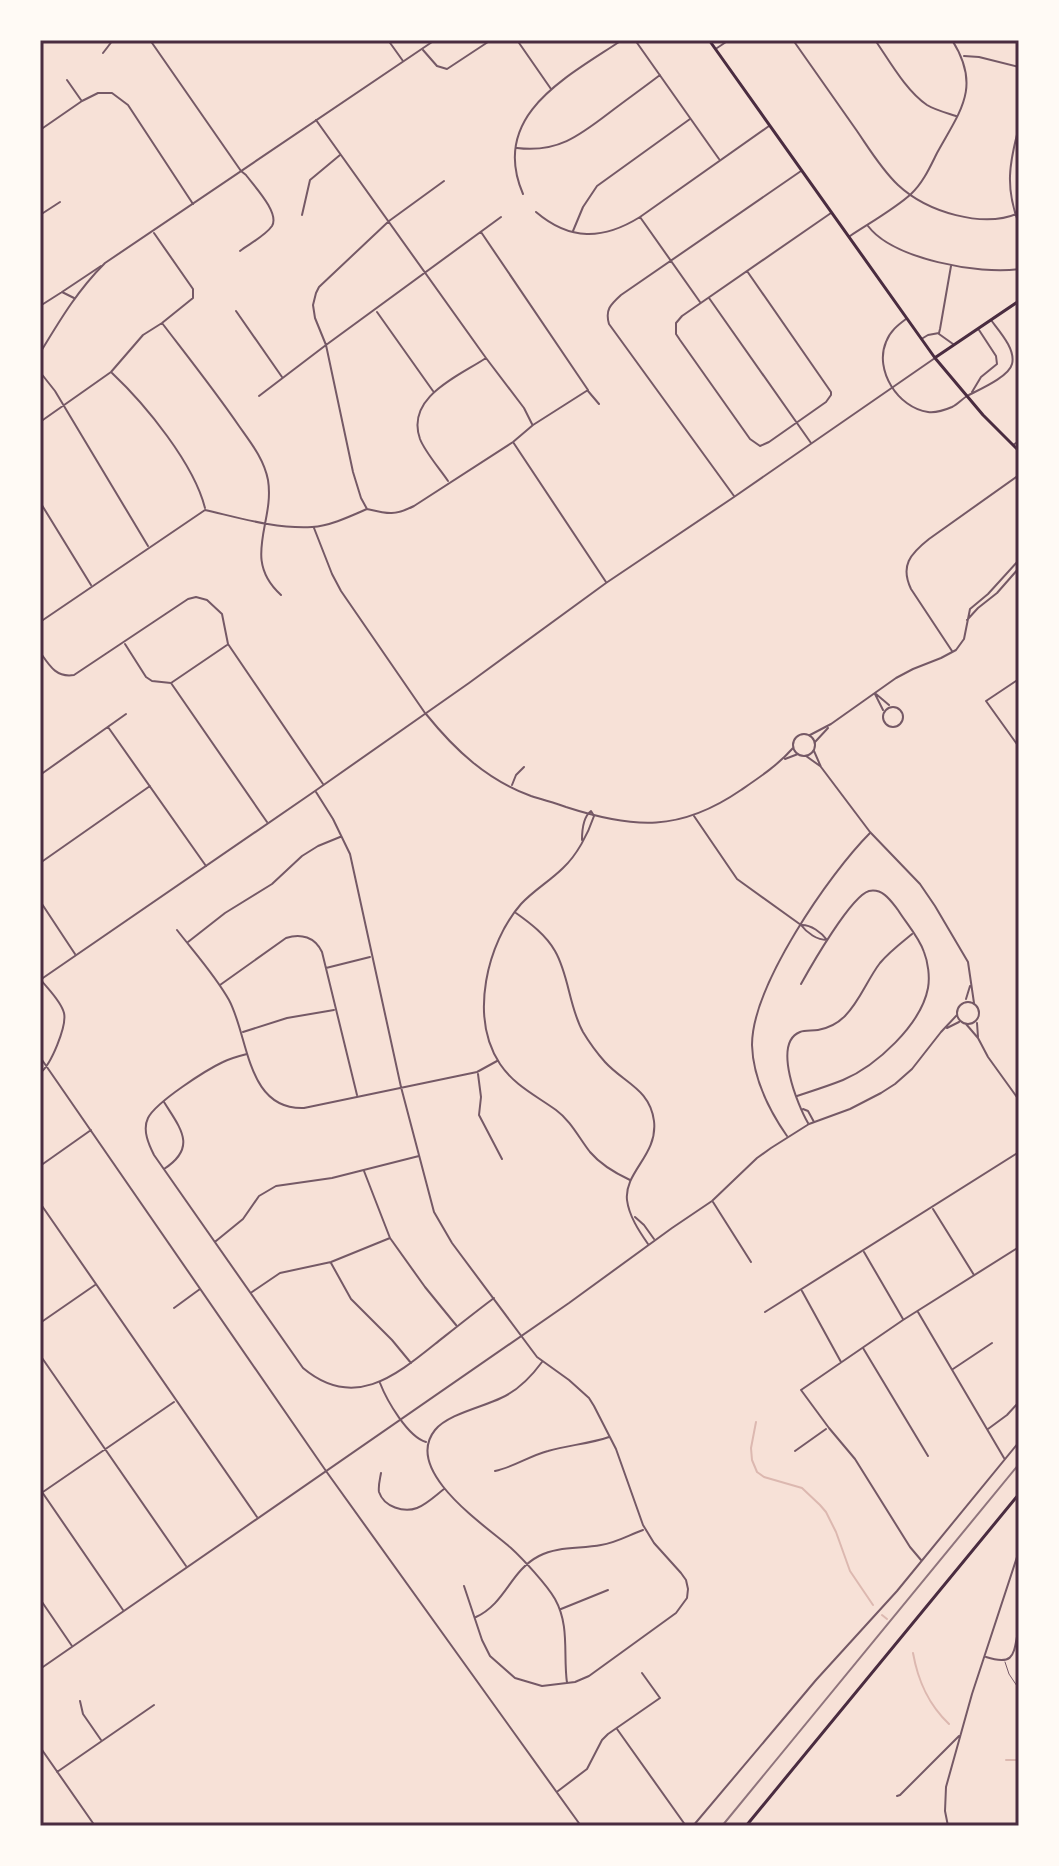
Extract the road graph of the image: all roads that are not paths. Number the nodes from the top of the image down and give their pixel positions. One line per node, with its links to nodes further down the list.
1 (113, 40): 16 (street)
2 (150, 40): 34 (street)
3 (388, 40): 18 (street)
4 (435, 40): 14 (street)
5 (491, 40): 14 (street)
6 (517, 40): 22 (street)
7 (622, 40): 22 (street)
8 (635, 40): 20 (street)
9 (709, 40): 15 (main road)
10 (729, 40): 15 (street)
11 (793, 40): 37 (street)
12 (875, 40): 24 (street)
13 (952, 40): 17 (street)
14 (422, 49): 18 (street)
15 (716, 49): 27 (main road)
16 (103, 53)
17 (962, 56): 19 (street); 24 (street)
18 (403, 62): 26 (street)
19 (1019, 67)
20 (660, 75): 25 (street); 30 (street)
21 (67, 80): 23 (street)
22 (552, 90): 30 (street)
23 (82, 101): 29 (street); 39 (street)
24 (957, 116): 37 (street)
25 (690, 119): 32 (street); 52 (street)
26 (316, 120): 31 (street); 34 (street)
27 (770, 125): 32 (street); 33 (main road)
28 (1019, 127): 42 (street)
29 (40, 130)
30 (516, 148): 36 (street)
31 (341, 154): 44 (street); 47 (street)
32 (720, 160): 46 (street)
33 (802, 170): 41 (main road); 55 (street)
34 (241, 171): 39 (street); 54 (street)
35 (444, 181): 47 (street)
36 (523, 194)
37 (911, 195): 42 (street); 49 (street)
38 (60, 202): 43 (street)
39 (193, 204): 50 (street)
40 (536, 212): 52 (street)
41 (832, 212): 53 (main road); 59 (street)
42 (1017, 214): 48 (street)
43 (40, 215)
44 (302, 215)
45 (501, 217): 51 (street)
46 (640, 217): 52 (street); 55 (street)
47 (389, 221): 60 (street); 75 (street)
48 (1019, 224)
49 (867, 225): 53 (street); 57 (street)
50 (153, 232): 56 (street); 71 (street)
51 (481, 232): 60 (street); 84 (street)
52 (573, 232)
53 (849, 237): 69 (main road)
54 (240, 251)
55 (671, 261): 65 (street); 100 (street)
56 (105, 263): 61 (street); 62 (street)
57 (951, 266): 58 (street); 73 (street)
58 (1019, 269)
59 (747, 271): 63 (street); 91 (street)
60 (426, 272): 67 (street); 78 (street)
61 (62, 292): 62 (street); 66 (street)
62 (74, 298): 77 (street)
63 (709, 298): 65 (street); 91 (street)
64 (1019, 301): 70 (main road)
65 (701, 303): 91 (street)
66 (40, 306)
67 (376, 310): 75 (street); 85 (street)
68 (236, 311): 82 (street)
69 (907, 318): 74 (main road); 83 (street)
70 (991, 320): 72 (main road); 87 (street)
71 (162, 323): 81 (street); 104 (street)
72 (978, 329): 76 (main road); 87 (street)
73 (939, 333): 74 (street); 76 (street)
74 (922, 339): 79 (main road)
75 (326, 345): 82 (street); 102 (street)
76 (954, 345): 79 (main road)
77 (40, 353)
78 (486, 358): 85 (street); 92 (street)
79 (935, 358): 83 (street); 87 (main road)
80 (40, 372): 89 (street)
81 (111, 372): 89 (street); 103 (street)
82 (283, 378): 86 (street)
83 (892, 388): 87 (street); 95 (street)
84 (588, 390): 88 (street); 92 (street)
85 (434, 392): 99 (street)
86 (259, 396)
87 (968, 396): 96 (main road)
88 (599, 404)
89 (63, 406): 90 (street); 106 (street)
90 (40, 422)
91 (796, 422): 95 (street)
92 (533, 425): 94 (street)
93 (1019, 441): 96 (street)
94 (513, 442): 99 (street); 109 (street)
95 (812, 444): 100 (street)
96 (1012, 445): 97 (main road)
97 (1019, 451)
98 (1019, 475): 116 (street)
99 (449, 482): 102 (street)
100 (734, 497): 109 (street)
101 (40, 502): 110 (street)
102 (367, 509): 105 (street)
103 (205, 510): 104 (street); 106 (street)
104 (265, 524): 105 (street); 111 (street)
105 (314, 527): 123 (street)
106 (149, 547): 110 (street)
107 (1019, 560): 112 (street)
108 (1019, 568): 112 (street)
109 (606, 583): 123 (street)
110 (92, 586): 113 (street)
111 (281, 595)
112 (967, 620): 116 (street)
113 (40, 622)
114 (124, 643): 115 (street); 117 (street); 119 (street)
115 (228, 644): 119 (street); 138 (street)
116 (953, 652): 120 (street)
117 (41, 655)
118 (1019, 679): 129 (street)
119 (171, 683): 145 (street)
120 (875, 693): 121 (street); 122 (street); 125 (street)
121 (891, 707): 122 (street); 122 (street)
122 (883, 712)
123 (425, 713): 138 (street); 140 (street)
124 (126, 714): 126 (street)
125 (831, 724): 127 (street); 128 (street)
126 (108, 727): 137 (street); 139 (street)
127 (810, 735): 128 (street); 130 (street)
128 (815, 742): 131 (street)
129 (1019, 747)
130 (793, 748): 132 (street); 134 (street)
131 (814, 751): 133 (street); 136 (street)
132 (798, 754): 133 (street); 134 (street)
133 (806, 756): 136 (street)
134 (784, 759): 144 (street)
135 (524, 767): 140 (street)
136 (821, 767): 146 (street)
137 (40, 775)
138 (323, 785): 141 (street)
139 (150, 786): 149 (street); 150 (street)
140 (511, 787): 142 (street)
141 (315, 791): 145 (street); 147 (street)
142 (587, 814): 143 (street); 148 (street)
143 (594, 816): 144 (street); 148 (street)
144 (694, 816): 153 (street)
145 (268, 823): 150 (street)
146 (870, 832): 153 (street); 164 (street)
147 (342, 836): 157 (street); 159 (street)
148 (582, 840): 152 (street)
149 (40, 863)
150 (206, 866): 158 (street)
151 (40, 901): 158 (street)
152 (515, 912): 177 (street); 197 (street)
153 (801, 925): 156 (street); 190 (street)
154 (177, 930): 157 (street)
155 (913, 933): 156 (street); 183 (street); 183 (street)
156 (827, 940): 162 (street)
157 (187, 943): 163 (street)
158 (76, 955): 161 (street)
159 (371, 957): 160 (street); 181 (street)
160 (326, 968): 163 (street); 167 (street)
161 (40, 980): 178 (street)
162 (801, 984)
163 (220, 985): 173 (street)
164 (971, 985): 165 (street); 166 (street)
165 (966, 1001): 166 (street); 168 (street)
166 (974, 1003): 170 (street)
167 (336, 1009): 173 (street); 182 (street)
168 (957, 1015): 169 (street); 172 (street)
169 (961, 1021): 171 (street); 172 (street)
170 (976, 1021): 171 (street); 174 (street)
171 (966, 1024): 174 (street)
172 (945, 1028): 187 (street)
173 (242, 1033): 175 (street)
174 (978, 1038): 184 (street)
175 (247, 1054): 182 (street); 185 (street)
176 (40, 1057): 178 (street)
177 (498, 1061): 179 (street); 197 (street)
178 (47, 1067): 180 (street); 189 (street)
179 (477, 1072): 181 (street); 193 (street)
180 (40, 1073)
181 (401, 1087): 182 (street); 192 (street)
182 (357, 1096)
183 (797, 1096): 186 (street)
184 (1019, 1100)
185 (163, 1101): 195 (street); 195 (street)
186 (802, 1108): 187 (street); 188 (street)
187 (815, 1122): 188 (street)
188 (809, 1124): 190 (street)
189 (91, 1130): 194 (street); 212 (street)
190 (787, 1137): 198 (street)
191 (1019, 1152): 200 (street)
192 (419, 1156): 196 (street); 215 (street)
193 (502, 1159)
194 (40, 1166)
195 (164, 1169): 204 (street)
196 (363, 1170): 202 (street); 204 (street)
197 (630, 1180): 201 (street)
198 (712, 1201): 203 (street); 209 (street)
199 (40, 1203): 211 (street)
200 (932, 1207): 207 (street); 210 (street)
201 (633, 1216): 203 (street); 205 (street)
202 (390, 1238): 208 (street); 221 (street)
203 (655, 1240): 205 (street)
204 (215, 1242): 214 (street)
205 (648, 1245): 222 (street)
206 (1019, 1247): 210 (street)
207 (863, 1251): 213 (street); 219 (street)
208 (331, 1262): 214 (street); 227 (street)
209 (751, 1262)
210 (974, 1276): 218 (street)
211 (97, 1284): 220 (street); 231 (street)
212 (201, 1289): 216 (street); 243 (street)
213 (801, 1290): 217 (street); 228 (street)
214 (251, 1293): 230 (street)
215 (494, 1298): 221 (street); 222 (street)
216 (174, 1308)
217 (765, 1312)
218 (917, 1312): 219 (street); 229 (street)
219 (903, 1320): 224 (street)
220 (40, 1323)
221 (457, 1326): 227 (street)
222 (522, 1336): 226 (street); 233 (street)
223 (992, 1343): 229 (street)
224 (863, 1348): 228 (street); 241 (street)
225 (40, 1355): 239 (street)
226 (543, 1361): 236 (street); 237 (street)
227 (411, 1363): 230 (street)
228 (841, 1363): 234 (street)
229 (952, 1370): 235 (street)
230 (379, 1382): 233 (street)
231 (176, 1401): 239 (street); 249 (street)
232 (1019, 1402): 235 (street)
233 (401, 1419): 237 (street); 243 (street)
234 (829, 1428): 240 (street); 252 (street)
235 (987, 1430): 242 (street)
236 (610, 1436): 244 (street); 250 (street)
237 (429, 1442): 246 (street)
238 (1019, 1442): 242 (street)
239 (105, 1449): 247 (street); 254 (street)
240 (795, 1451)
241 (928, 1456)
242 (1005, 1459): 252 (street)
243 (326, 1471): 249 (street); 276 (street)
244 (495, 1471)
245 (381, 1473): 246 (street)
246 (445, 1489): 253 (street)
247 (41, 1492): 259 (street)
248 (1019, 1494): 282 (main road)
249 (257, 1517): 254 (street)
250 (645, 1529): 253 (street); 267 (street)
251 (1019, 1551): 263 (street)
252 (921, 1561): 281 (street)
253 (527, 1565): 258 (street); 260 (street)
254 (187, 1567): 259 (street)
255 (464, 1586): 260 (street)
256 (608, 1590): 258 (street)
257 (40, 1599): 262 (street)
258 (560, 1610): 267 (street)
259 (124, 1611): 262 (street)
260 (475, 1618): 267 (street)
261 (1019, 1627): 264 (street)
262 (72, 1647): 265 (street)
263 (984, 1657): 264 (street); 272 (street)
264 (1005, 1662): 268 (lane)
265 (40, 1669)
266 (642, 1673): 271 (street)
267 (567, 1683)
268 (1019, 1689)
269 (80, 1701): 273 (street)
270 (154, 1705): 273 (street)
271 (616, 1728): 276 (street); 280 (street)
272 (961, 1735): 277 (street); 283 (street)
273 (102, 1741): 275 (street)
274 (40, 1747): 275 (street)
275 (57, 1772): 278 (street)
276 (557, 1791): 279 (street)
277 (897, 1796)
278 (95, 1826)
279 (581, 1826)
280 (686, 1826)
281 (693, 1826)
282 (746, 1826)
283 (948, 1826)

